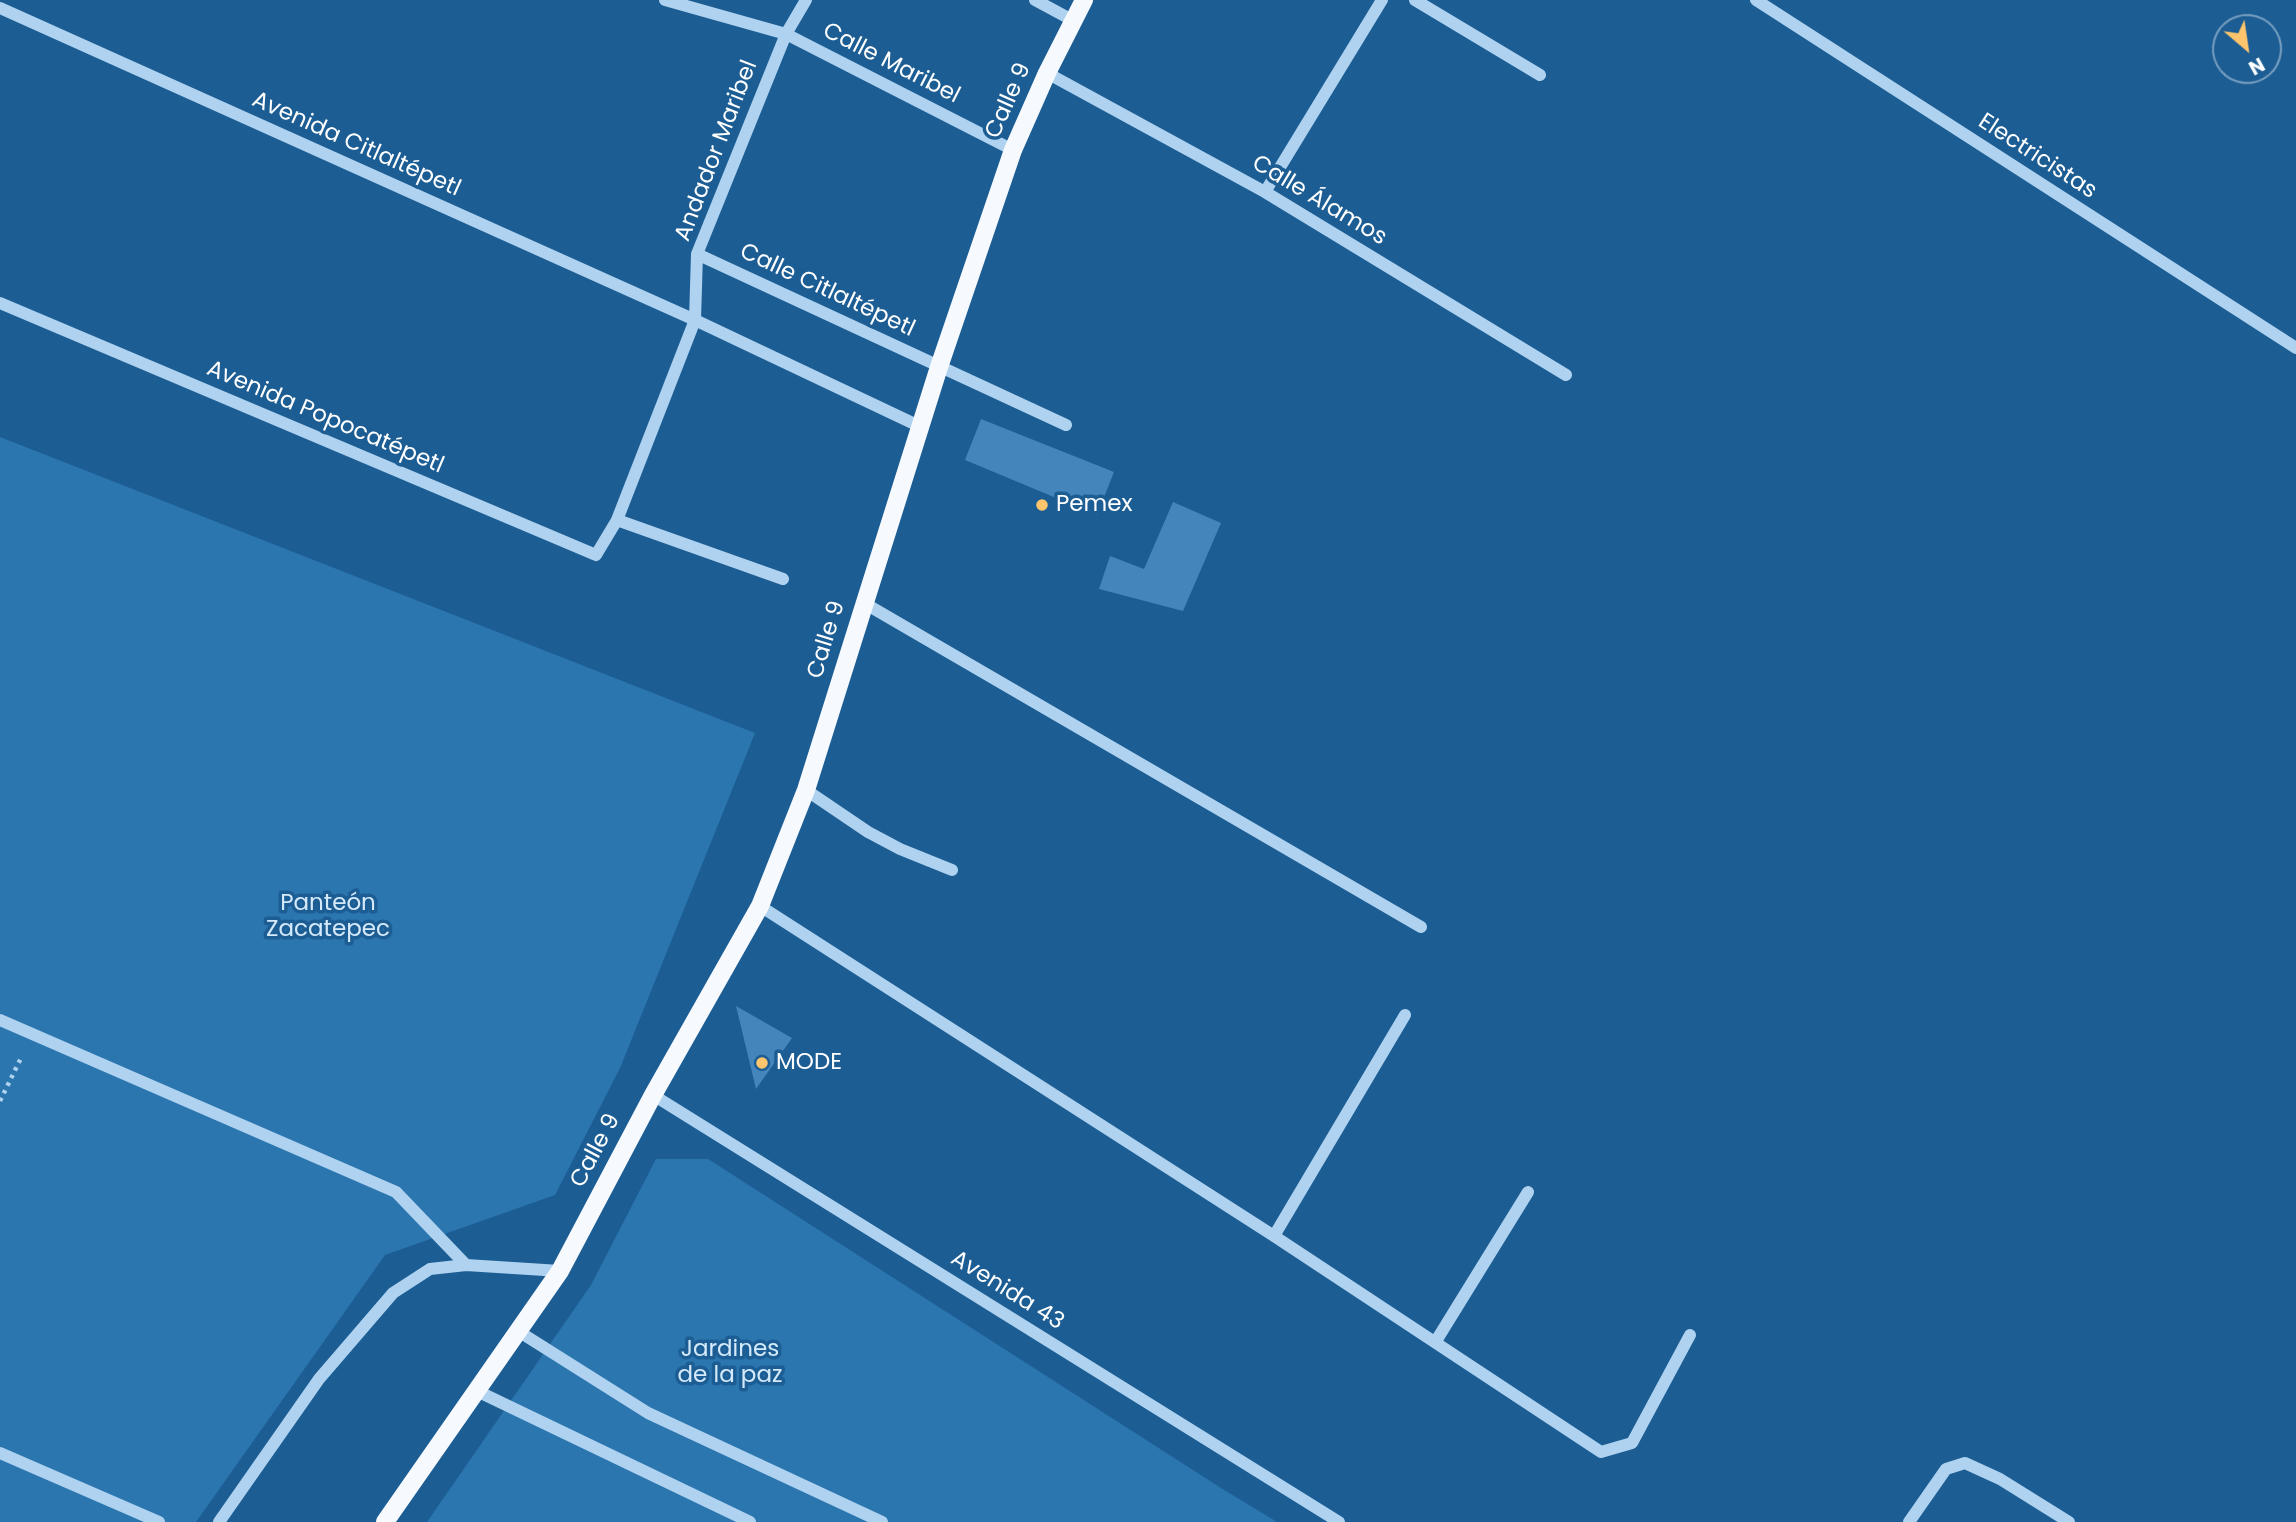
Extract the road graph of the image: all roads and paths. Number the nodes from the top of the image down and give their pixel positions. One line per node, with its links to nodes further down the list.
1 (666, 0): 10 (street, Calle Maribel)
2 (806, 0): 10 (street, Andador Maribel)
3 (1035, 0): 9 (street)
4 (1084, 0): 9 (main road, Calle 9)
5 (1382, 0): 14 (street)
6 (1415, 0): 12 (street)
7 (1756, 0): 18 (street, Electricistas)
8 (0, 8): 17 (street, Avenida Citlaltépetl)
9 (1074, 20): 11 (main road, Calle 9)
10 (786, 34): 13 (street, Calle Maribel); 15 (street, Andador Maribel)
11 (1047, 73): 13 (main road, Calle 9); 14 (street, Calle Álamos)
12 (1540, 75)
13 (1013, 150): 19 (main road, Calle 9)
14 (1265, 192): 20 (street, Calle Álamos)
15 (697, 254): 17 (street, Andador Maribel); 19 (street, Calle Citlaltépetl)
16 (0, 303): 23 (street, Avenida Popocatépetl)
17 (695, 320): 22 (street, Avenida Citlaltépetl); 23 (street, Andador Maribel)
18 (2296, 348)
19 (939, 367): 21 (street, Calle Citlaltépetl); 22 (main road, Calle 9)
20 (1566, 375)
21 (1066, 425)
22 (921, 427): 25 (main road, Calle 9)
23 (617, 520): 24 (street)
24 (783, 579)
25 (864, 603): 26 (main road, Calle 9); 29 (street)
26 (806, 790): 27 (street); 28 (main road, Calle 9)
27 (952, 870)
28 (760, 906): 33 (main road, Calle 9); 36 (street)
29 (1421, 927)
30 (1405, 1015): 36 (street)
31 (0, 1020): 32 (street)
32 (33, 1035): 34 (path); 37 (street)
33 (653, 1095): 38 (main road, Calle 9); 49 (street, Avenida 43)
34 (0, 1101)
35 (1528, 1192): 41 (street)
36 (1274, 1236): 41 (street)
37 (466, 1265): 38 (street); 45 (street)
38 (560, 1271): 39 (main road, Calle 9)
39 (518, 1331): 42 (main road, Calle 9); 48 (street)
40 (1690, 1335): 41 (street)
41 (1436, 1341)
42 (477, 1391): 46 (main road, Calle 9); 47 (street)
43 (0, 1453): 44 (street)
44 (159, 1522)
45 (219, 1522)
46 (385, 1522)
47 (750, 1522)
48 (882, 1522)
49 (1339, 1522)
50 (1909, 1522): 51 (street)
51 (2069, 1522)

